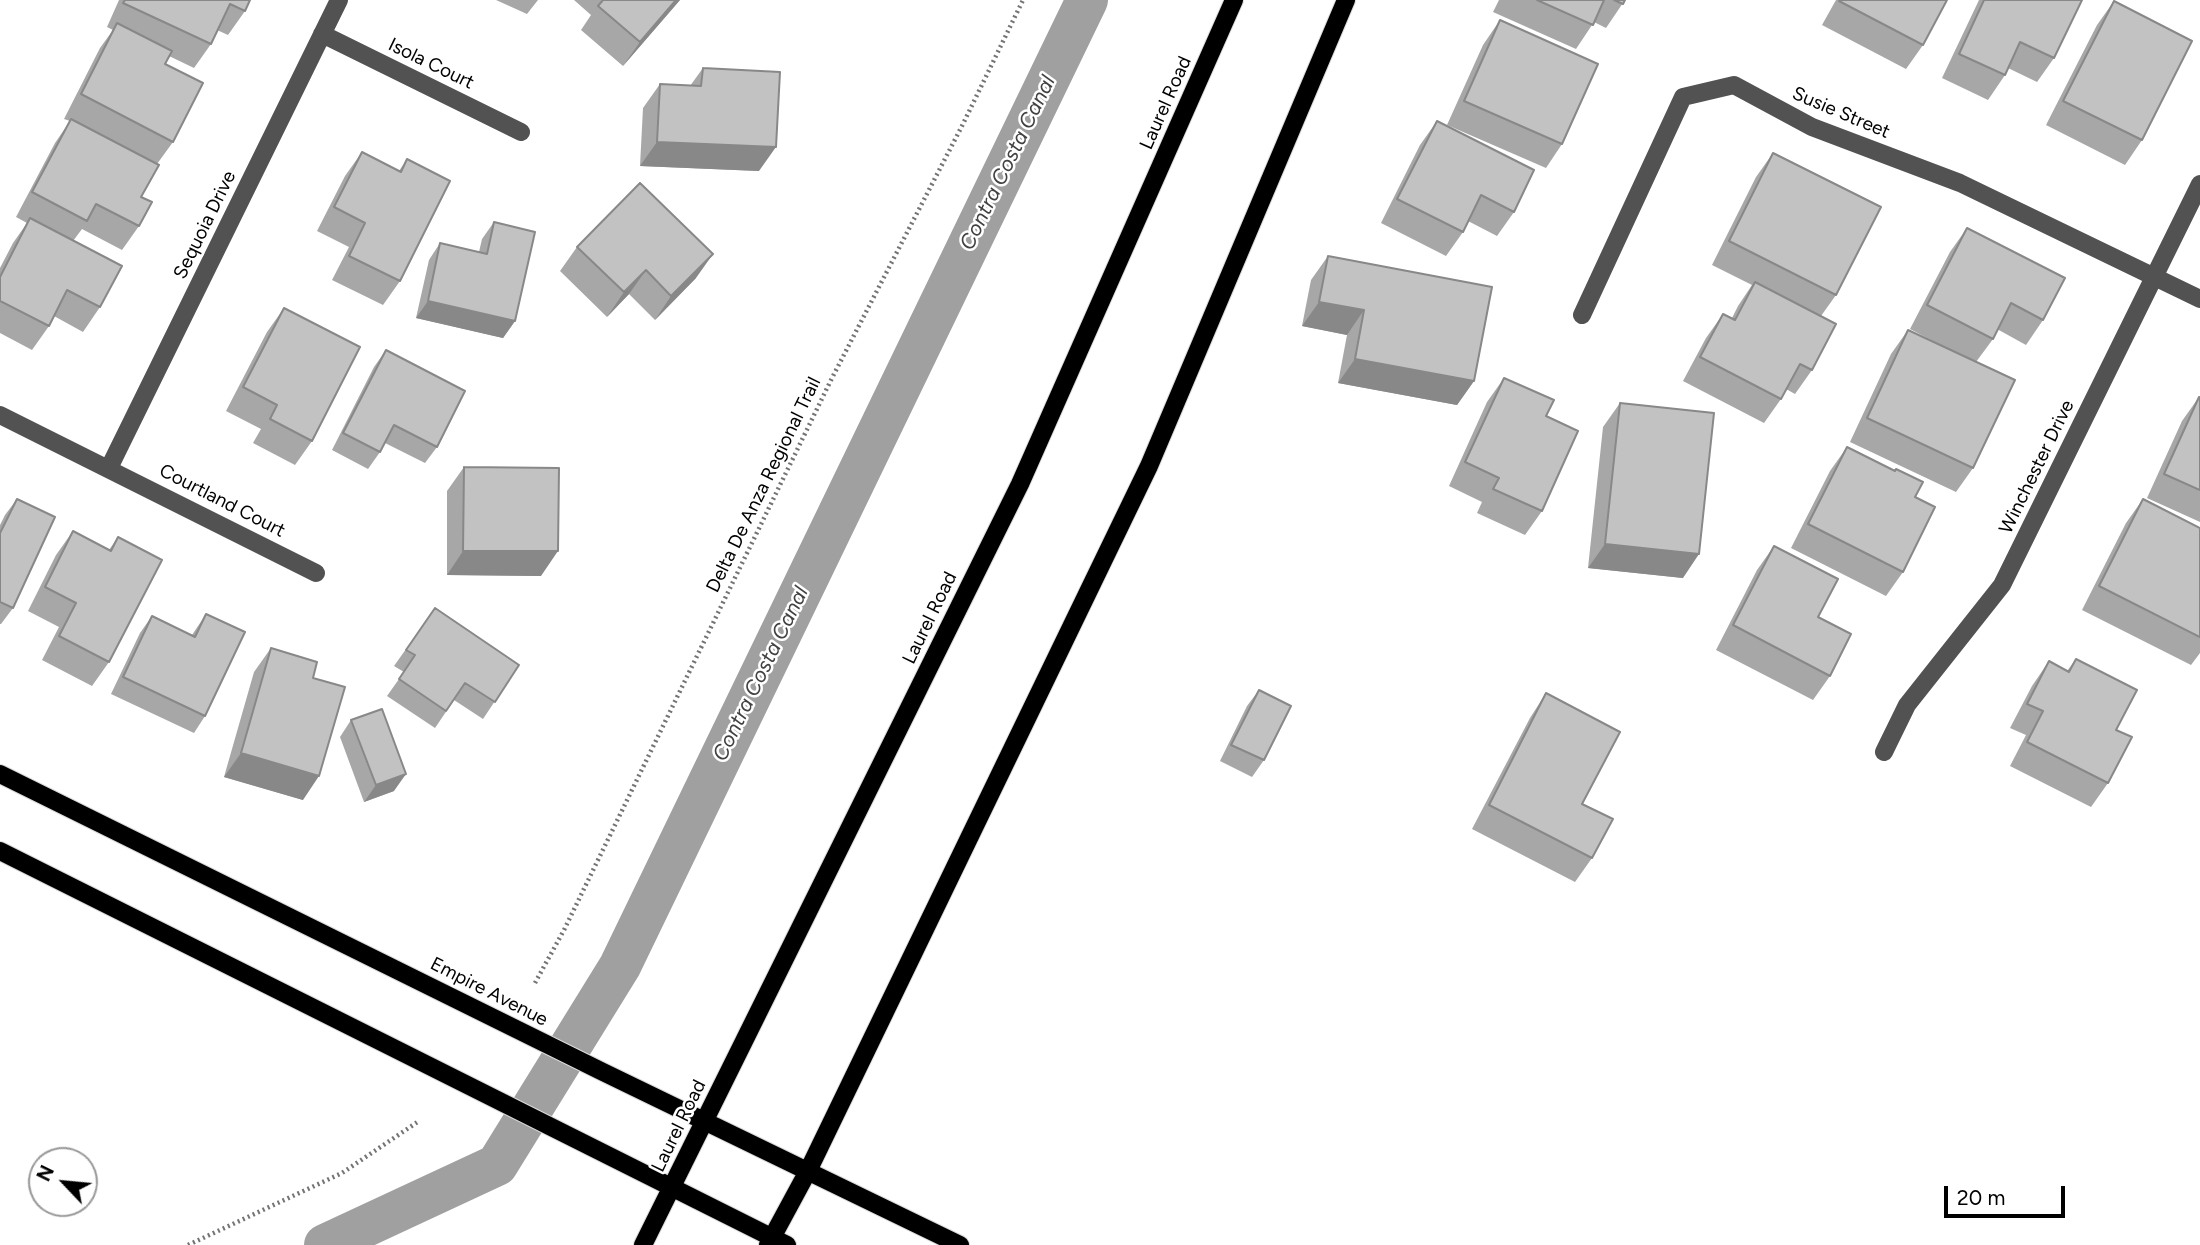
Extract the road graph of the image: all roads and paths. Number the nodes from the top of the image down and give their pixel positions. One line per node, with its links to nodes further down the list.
1 (339, 0): 5 (street, Sequoia Drive)
2 (1023, 0): 17 (path, Delta De Anza Regional Trail)
3 (1234, 0): 18 (main road, Laurel Road)
4 (1346, 0): 20 (main road)
5 (322, 34): 6 (street, Isola Court); 12 (street, Sequoia Drive)
6 (521, 132)
7 (2200, 184): 8 (street, Winchester Drive)
8 (2155, 276): 9 (street, Susie Street); 10 (street, Susie Street); 14 (street, Winchester Drive)
9 (2200, 299)
10 (1582, 315)
11 (0, 415): 12 (street, Courtland Court)
12 (109, 468): 13 (street, Courtland Court)
13 (316, 573)
14 (1884, 752)
15 (0, 774): 18 (main road, Empire Avenue)
16 (0, 851): 21 (main road)
17 (535, 983)
18 (705, 1121): 20 (main road, Empire Avenue); 21 (main road, Laurel Road)
19 (419, 1122): 23 (path)
20 (808, 1171): 22 (main road); 25 (main road, Empire Avenue)
21 (672, 1188): 22 (main road); 24 (main road, Laurel Road)
22 (776, 1242)
23 (188, 1245)
24 (643, 1245)
25 (960, 1245)

